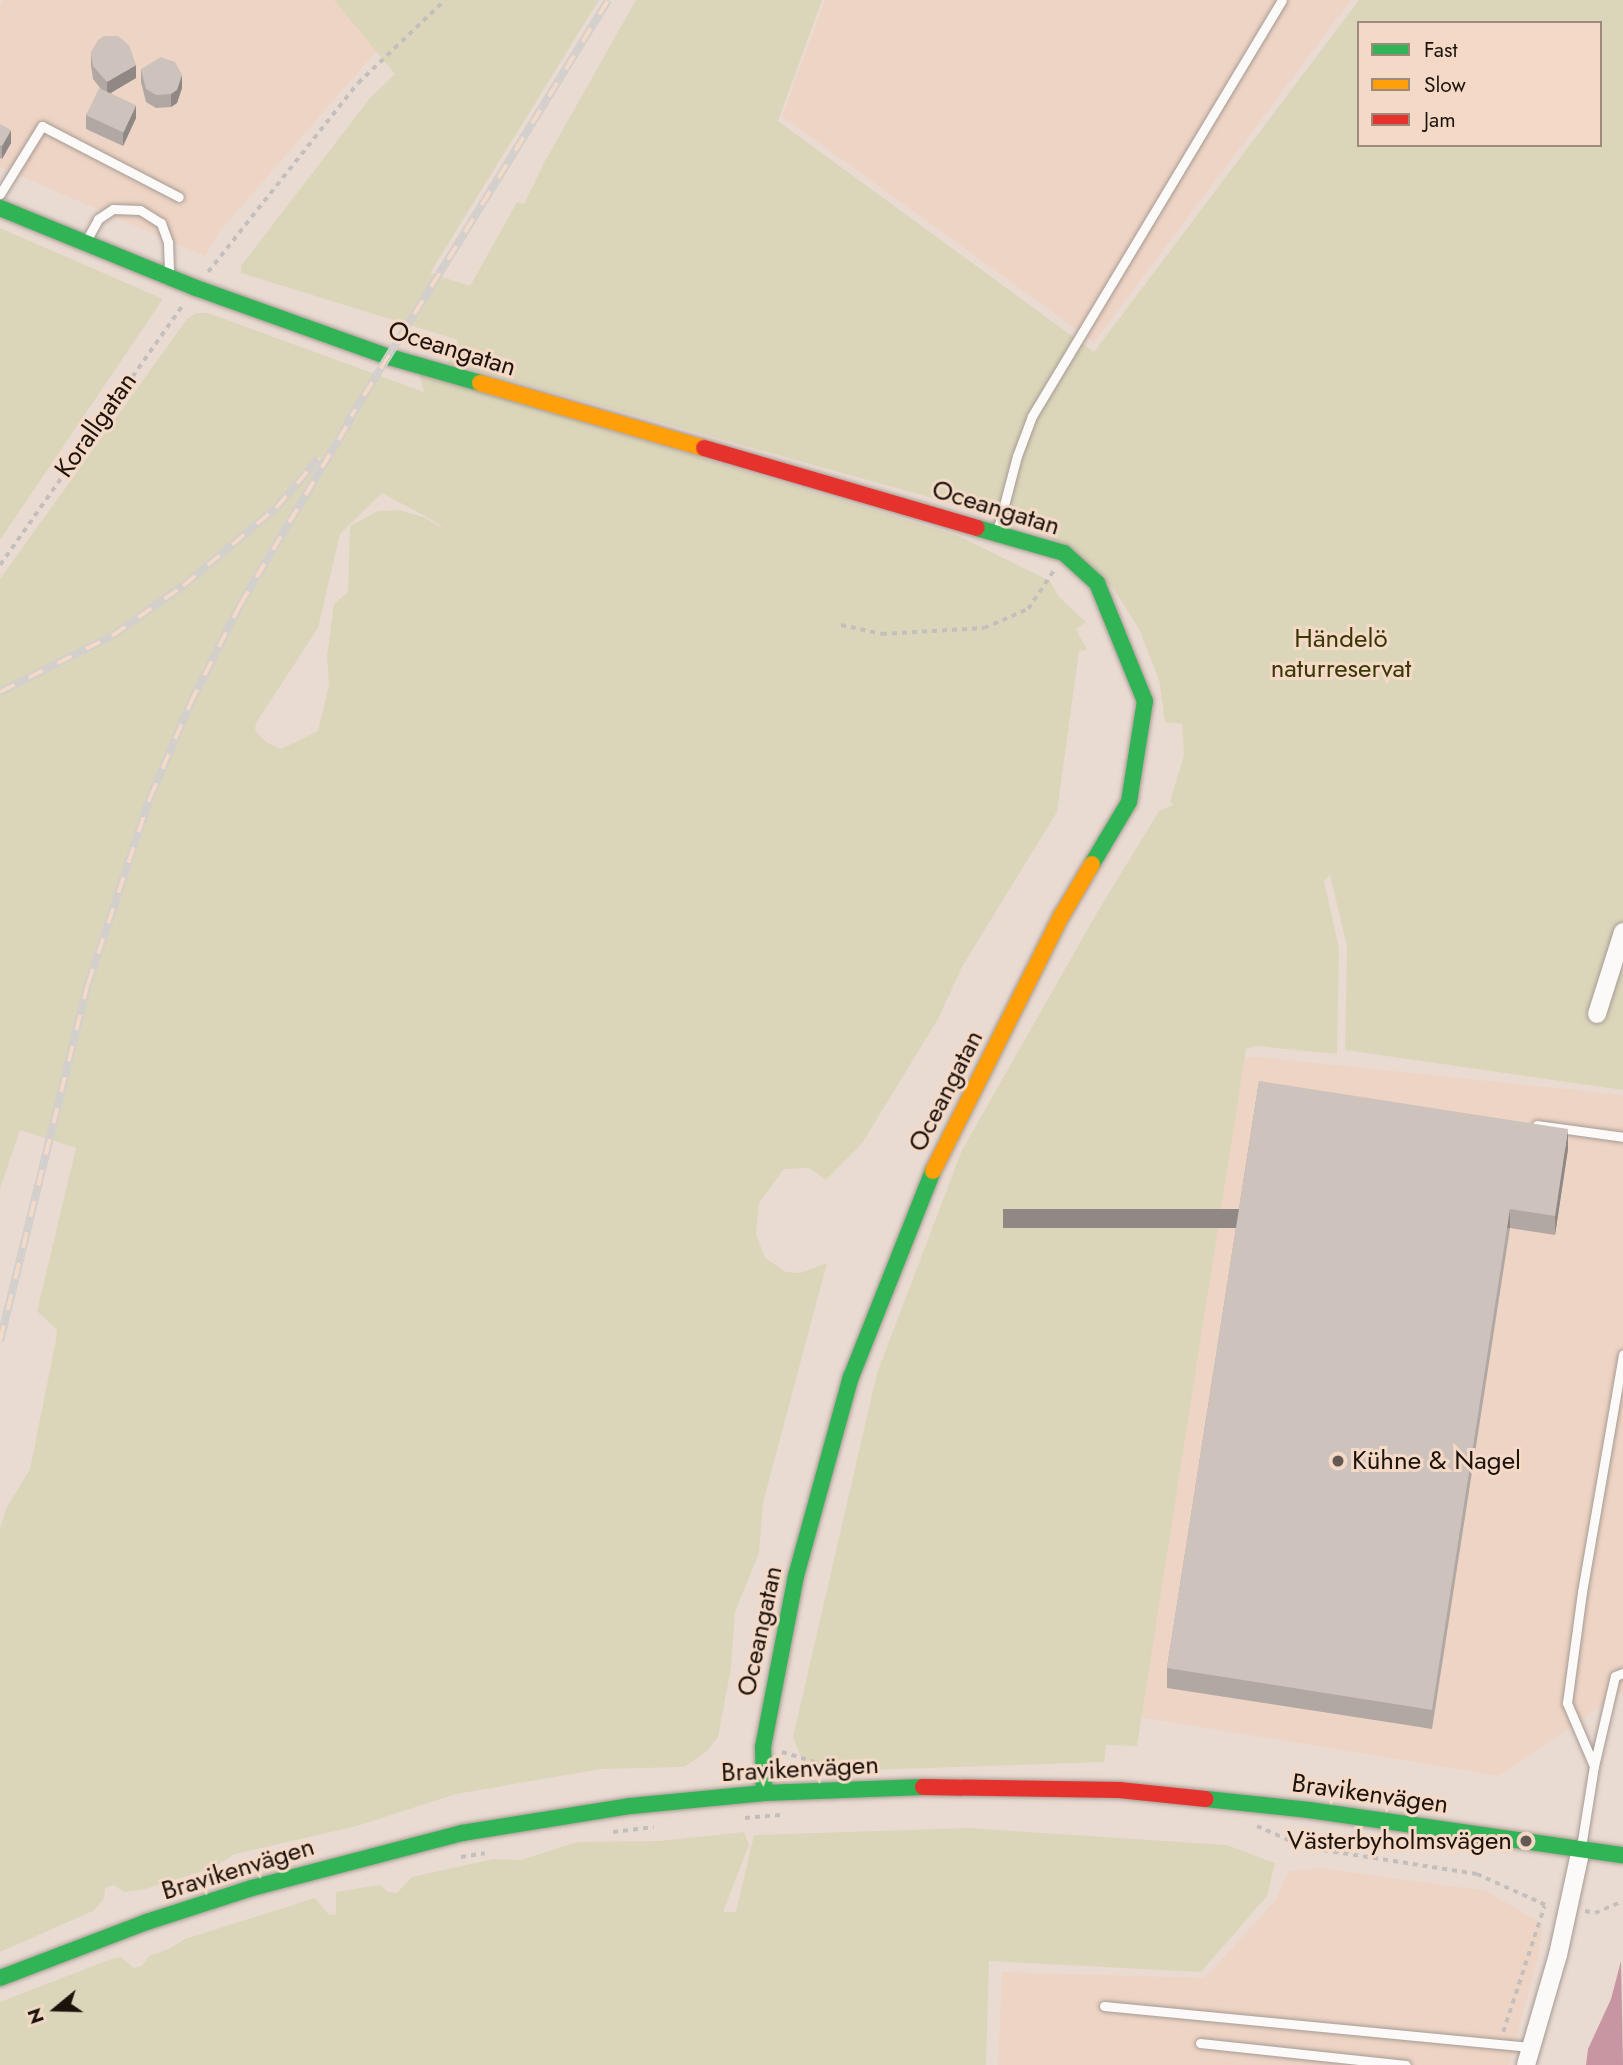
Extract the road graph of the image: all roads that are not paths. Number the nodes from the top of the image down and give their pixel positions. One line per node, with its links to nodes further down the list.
1 (1282, 0): 7 (lane)
2 (0, 194): 3 (lane)
3 (179, 197)
4 (0, 208): 5 (street, Oceangatan)
5 (85, 243): 6 (street, Oceangatan); 6 (lane)
6 (168, 276): 7 (street, Oceangatan)
7 (997, 533): 15 (street, Oceangatan)
8 (1623, 932): 9 (street)
9 (1597, 1014)
10 (1530, 1124): 11 (lane)
11 (1623, 1137)
12 (1623, 1355): 14 (lane)
13 (1623, 1673): 14 (lane)
14 (1594, 1766): 16 (lane)
15 (764, 1793): 16 (street, Bravikenvägen); 18 (street, Bravikenvägen)
16 (1581, 1849): 17 (street, Bravikenvägen); 21 (street)
17 (1623, 1855)
18 (0, 1978)
19 (1104, 2006): 21 (lane)
20 (1200, 2043): 22 (lane)
21 (1530, 2047): 23 (street)
22 (1406, 2065)
23 (1526, 2065)

